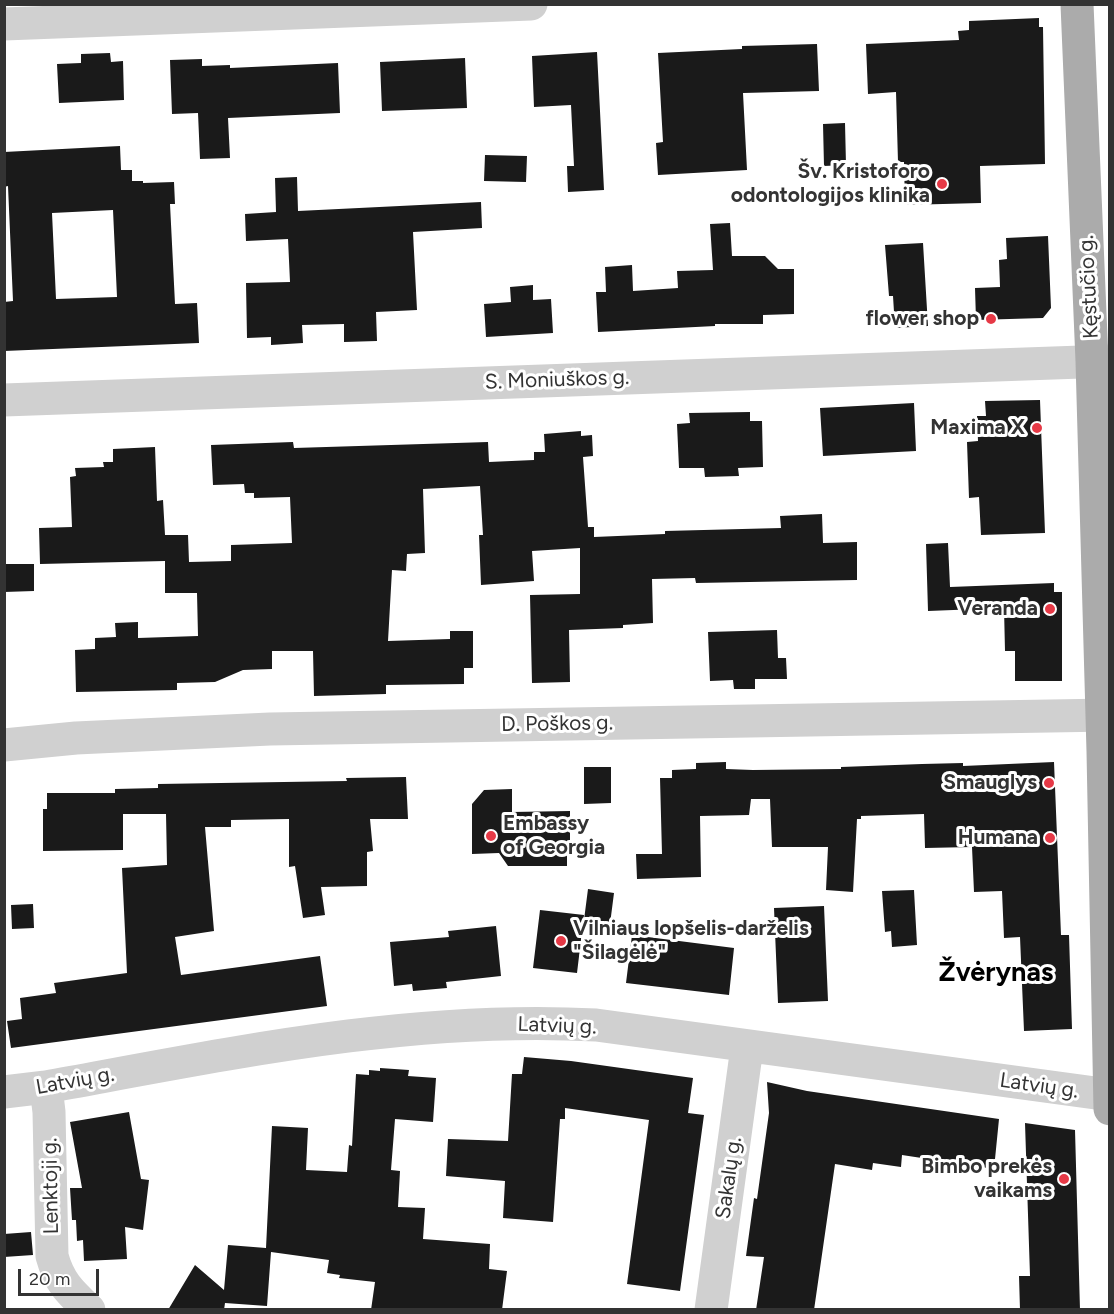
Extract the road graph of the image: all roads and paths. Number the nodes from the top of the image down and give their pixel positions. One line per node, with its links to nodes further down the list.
1 (531, 4): 3 (street)
2 (1077, 4): 4 (main road, Kęstučio g.)
3 (4, 24)
4 (1101, 361): 5 (street, S. Moniuškos g.); 6 (main road, Kęstučio g.)
5 (4, 400)
6 (1106, 715): 7 (street, D. Poškos g.); 11 (main road, Kęstučio g.)
7 (4, 745)
8 (747, 1047): 9 (street, Latvių g.); 11 (street, Latvių g.); 14 (street, Sakalų g.)
9 (46, 1087): 10 (street, Latvių g.); 13 (street, Lenktoji g.)
10 (4, 1092)
11 (1109, 1095): 12 (main road, Kęstučio g.)
12 (1110, 1109)
13 (89, 1310)
14 (711, 1310)

